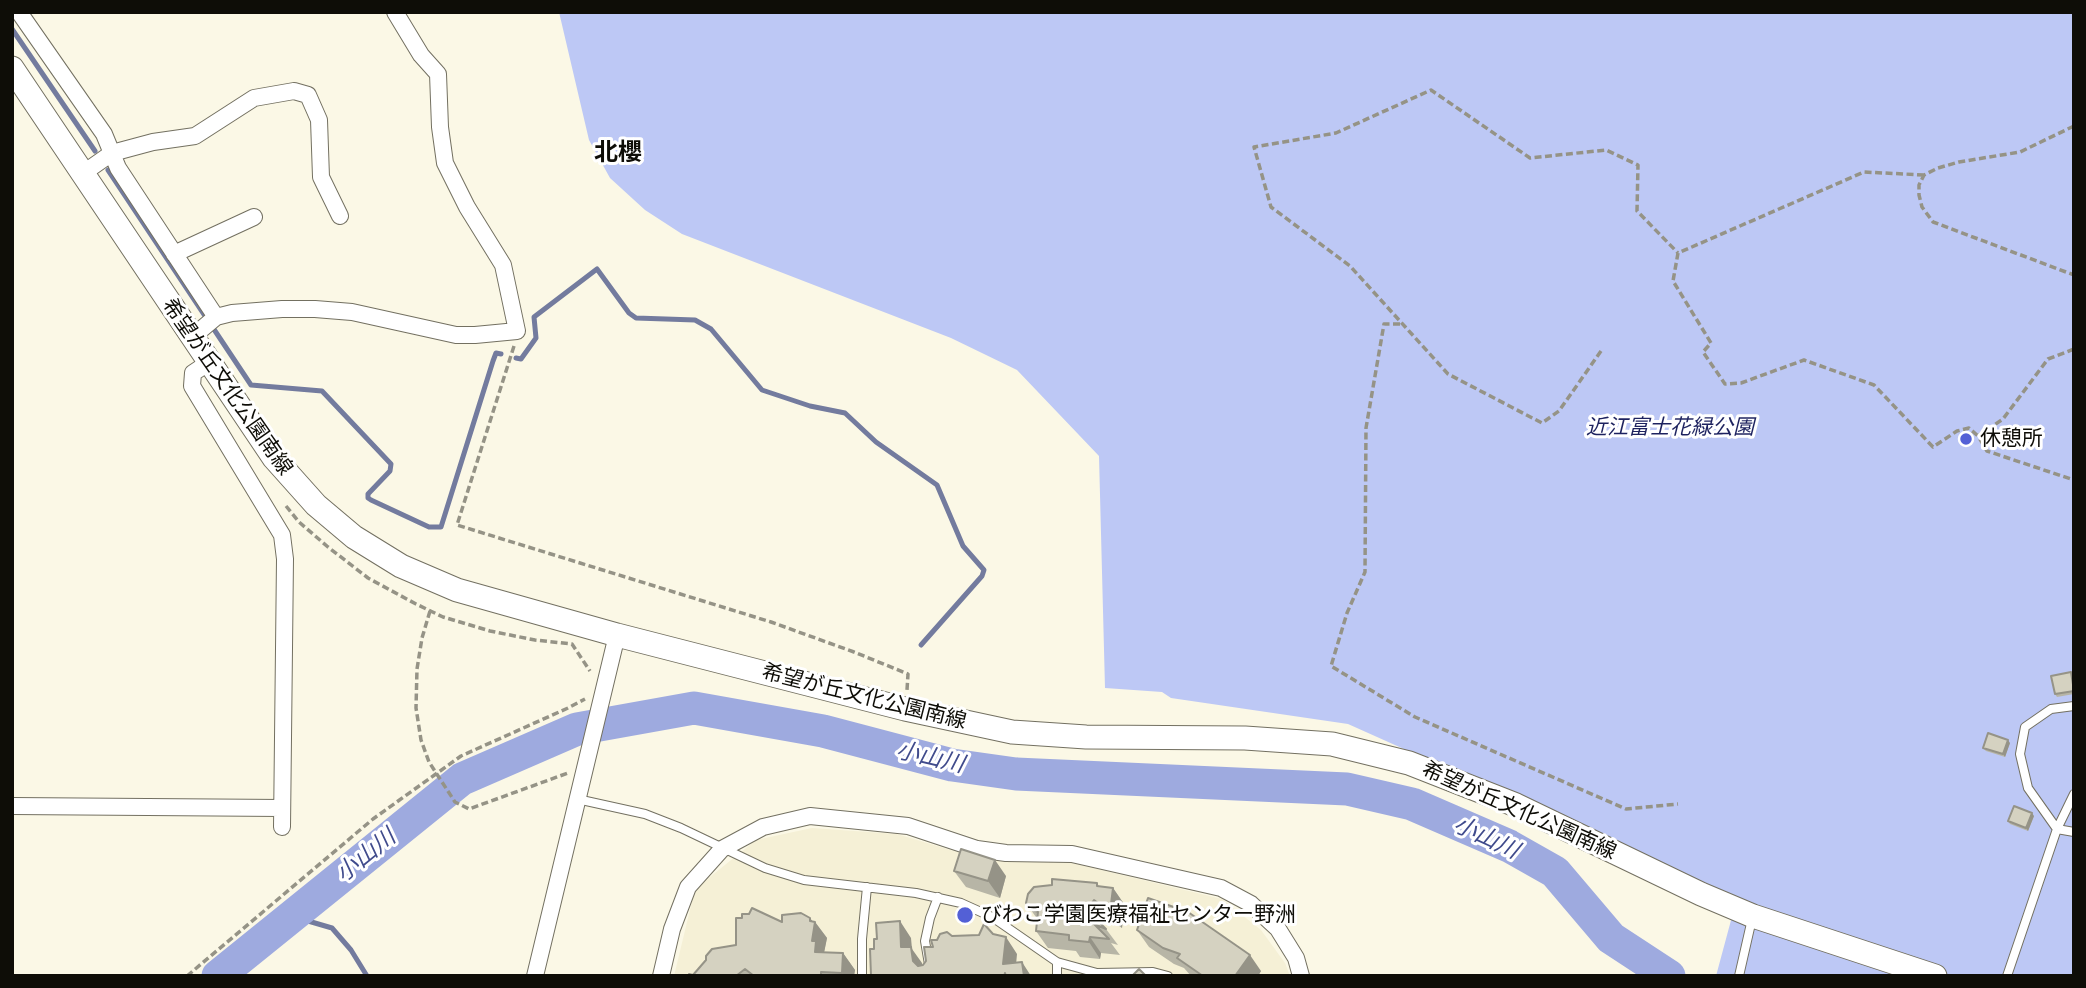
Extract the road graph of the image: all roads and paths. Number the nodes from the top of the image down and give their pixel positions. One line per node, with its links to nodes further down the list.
1 (19, 12): 5 (street)
2 (395, 12): 15 (street)
3 (12, 68): 6 (main road, 希望が丘文化公園南線)
4 (2074, 126): 7 (path)
5 (111, 153): 6 (street); 8 (street); 11 (street)
6 (82, 174): 16 (main road, 希望が丘文化公園南線)
7 (1924, 175): 10 (path); 12 (path)
8 (340, 216)
9 (254, 217): 11 (street)
10 (1678, 253): 14 (path); 20 (path)
11 (174, 254): 13 (street)
12 (2074, 275)
13 (216, 317): 15 (street); 16 (street)
14 (1400, 324): 18 (path); 33 (path)
15 (517, 331): 28 (path)
16 (191, 338): 19 (main road, 希望が丘文化公園南線)
17 (2074, 349): 20 (path)
18 (1601, 351)
19 (208, 363): 23 (main road, 希望が丘文化公園南線); 35 (street)
20 (1978, 436): 21 (path)
21 (2074, 480)
22 (430, 611): 29 (path)
23 (617, 635): 28 (main road, 希望が丘文化公園南線); 30 (street)
24 (589, 667): 25 (path)
25 (592, 679)
26 (588, 688): 29 (path)
27 (2074, 706): 37 (lane)
28 (905, 709): 42 (main road, 希望が丘文化公園南線)
29 (437, 773): 30 (path); 44 (path)
30 (583, 775): 32 (street)
31 (2074, 794): 37 (lane)
32 (577, 799): 39 (lane); 45 (street)
33 (1678, 804)
34 (12, 806): 35 (street)
35 (282, 808): 36 (street)
36 (282, 827)
37 (2057, 829): 38 (lane); 54 (lane)
38 (2074, 832)
39 (722, 849): 40 (lane); 46 (street); 51 (street)
40 (867, 887): 41 (lane); 47 (lane)
41 (938, 897): 43 (lane); 48 (lane)
42 (1753, 916): 52 (lane); 53 (main road, 希望が丘文化公園南線)
43 (1057, 962): 49 (lane); 50 (lane)
44 (187, 976)
45 (535, 976)
46 (661, 976)
47 (863, 976)
48 (931, 976)
49 (1057, 976)
50 (1168, 976)
51 (1301, 976)
52 (1739, 976)
53 (1935, 976)
54 (2007, 976)

